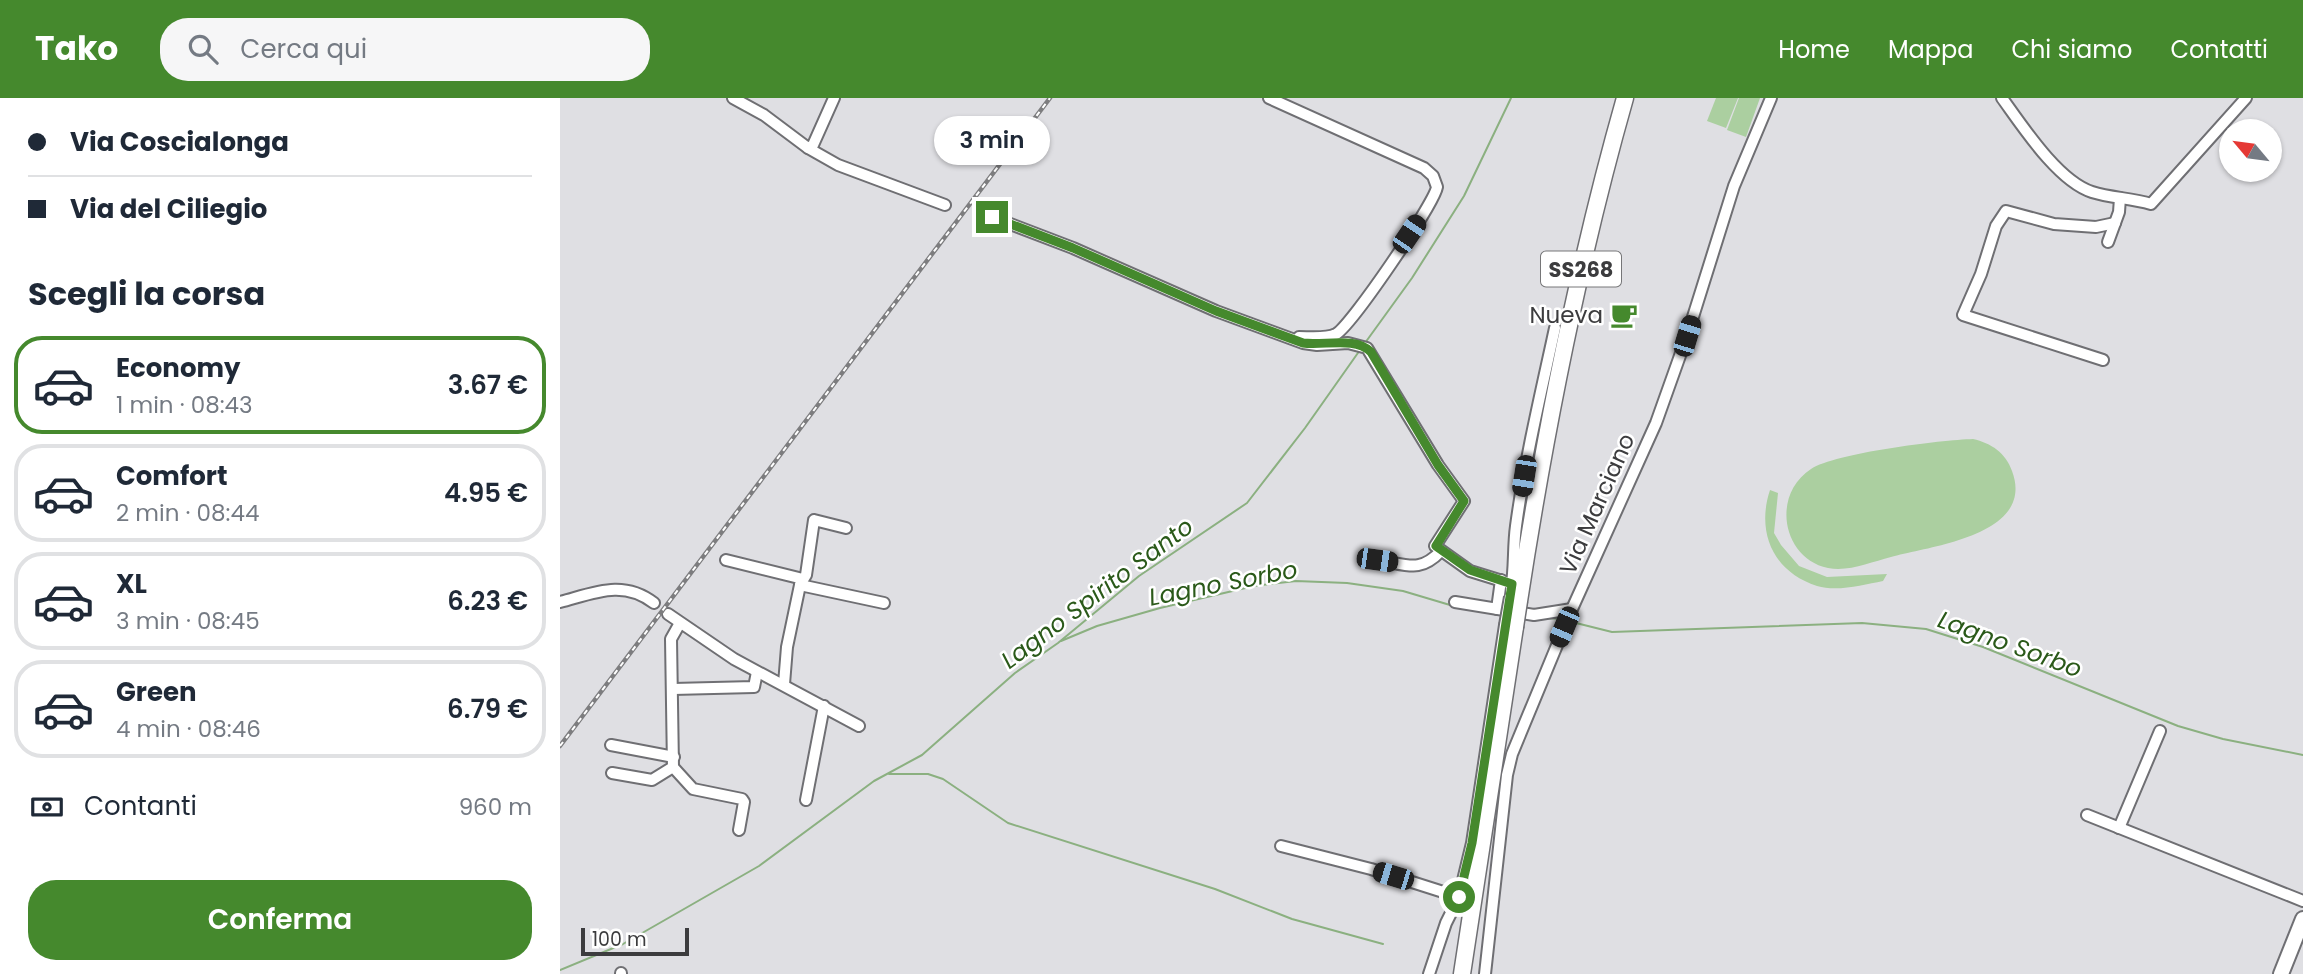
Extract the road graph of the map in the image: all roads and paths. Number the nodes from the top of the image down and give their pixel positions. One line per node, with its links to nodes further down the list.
1 (733, 98): 8 (street)
2 (834, 98): 8 (street)
3 (1269, 98): 15 (street)
4 (1625, 98): 23 (highway, SS268)
5 (1771, 98): 29 (street, Via Marciano)
6 (2002, 98): 9 (street)
7 (2246, 98): 9 (street)
8 (808, 148): 10 (street)
9 (2120, 198): 12 (street)
10 (945, 205)
11 (992, 217): 15 (street)
12 (2115, 223): 13 (street); 16 (street)
13 (2108, 242)
14 (1555, 328): 22 (street)
15 (1292, 337): 18 (street)
16 (2103, 360)
17 (846, 528): 21 (street)
18 (1441, 551): 20 (street); 22 (street)
19 (726, 560): 21 (street)
20 (1377, 560)
21 (801, 582): 27 (street); 34 (street)
22 (1506, 582): 23 (street); 28 (street)
23 (1514, 599): 32 (highway, SS268, bridge)
24 (560, 602): 26 (street)
25 (1455, 602): 28 (street)
26 (654, 603)
27 (884, 603)
28 (1497, 609): 29 (street)
29 (1572, 609): 52 (street, Via Marciano)
30 (668, 614): 31 (street)
31 (680, 623): 33 (street); 35 (street)
32 (1510, 626): 47 (street); 50 (highway, SS268)
33 (757, 672): 34 (street); 35 (street)
34 (784, 684): 36 (street)
35 (673, 689): 40 (street)
36 (824, 706): 37 (street); 42 (street)
37 (859, 726)
38 (2160, 731): 44 (street)
39 (611, 745): 40 (street)
40 (674, 762): 41 (street); 45 (street)
41 (612, 773)
42 (806, 800)
43 (2087, 815): 44 (street)
44 (2119, 828): 48 (street)
45 (739, 831)
46 (1281, 846): 47 (street)
47 (1459, 897): 51 (street)
48 (2303, 901)
49 (2303, 919): 53 (main road)
50 (1462, 972)
51 (1429, 974)
52 (1485, 974)
53 (2281, 974)

